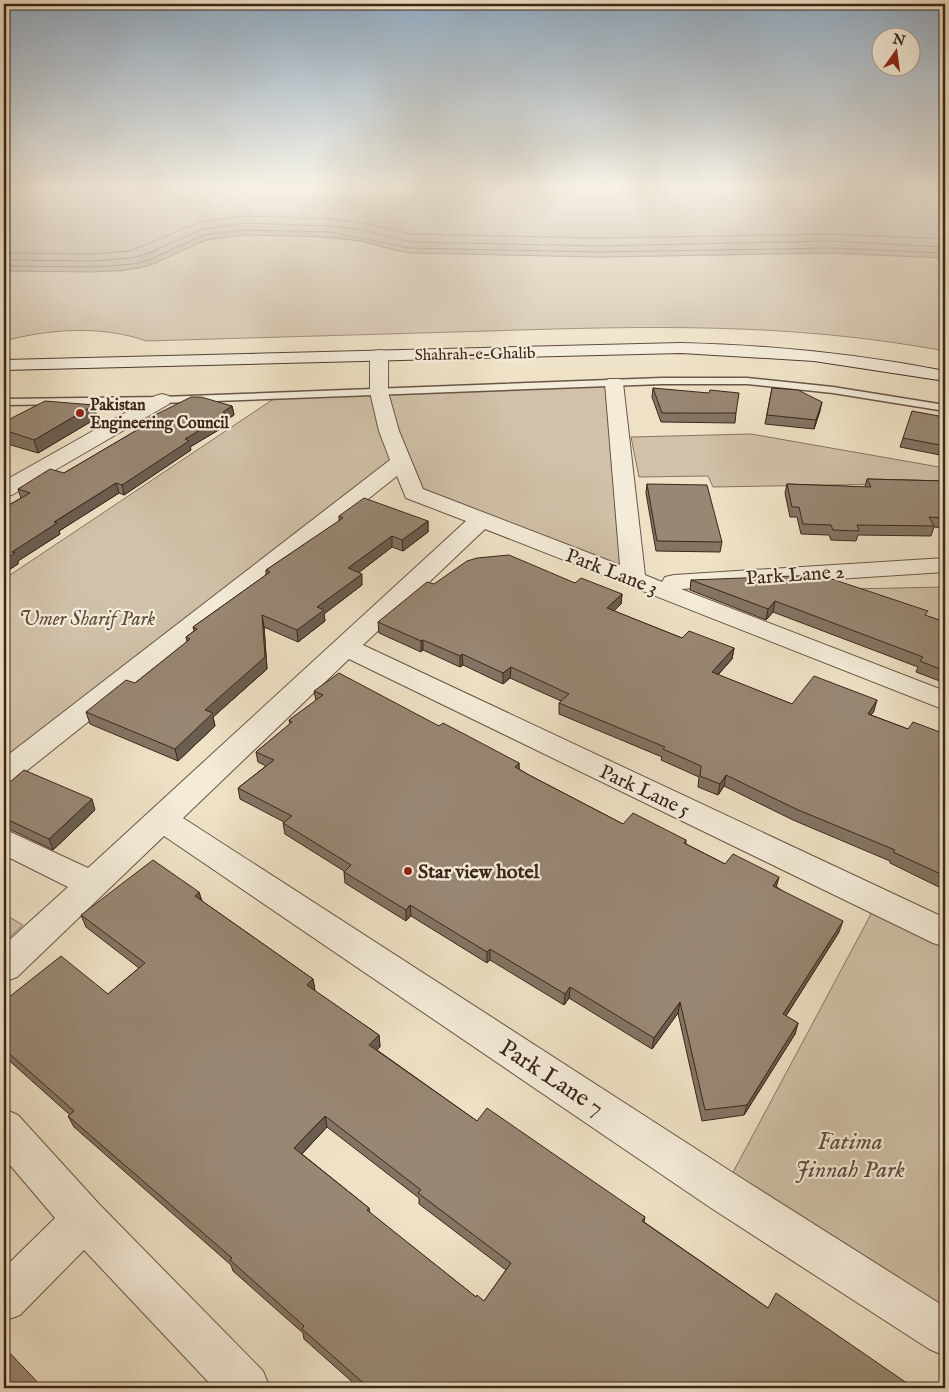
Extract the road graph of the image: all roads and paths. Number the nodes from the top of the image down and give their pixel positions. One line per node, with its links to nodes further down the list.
1 (4, 351): 3 (street, Shahrah-e-Ghalib)
2 (379, 355): 4 (street, Shahrah-e-Ghalib); 5 (street, Shahrah-e-Ghalib); 7 (street, Park Lane 3)
3 (945, 362)
4 (4, 365)
5 (945, 376)
6 (614, 383): 7 (lane); 10 (lane); 15 (street)
7 (379, 392): 8 (lane); 11 (street, Park Lane 3)
8 (162, 400): 9 (lane); 12 (street)
9 (4, 402)
10 (945, 408)
11 (401, 462): 13 (street, Park Lane 3); 18 (street)
12 (4, 490)
13 (481, 520): 15 (street, Park Lane 3); 16 (street)
14 (945, 565): 15 (street, Park Lane 2)
15 (639, 581): 17 (street, Park Lane 3)
16 (345, 648): 19 (street); 22 (street, Park Lane 5)
17 (945, 701)
18 (4, 773)
19 (160, 818): 21 (street); 27 (street, Park Lane 7)
20 (4, 841): 21 (street)
21 (92, 884): 23 (street)
22 (945, 933)
23 (4, 966)
24 (4, 1128): 25 (street)
25 (84, 1219): 26 (street); 28 (street)
26 (4, 1299)
27 (945, 1333)
28 (246, 1388)

